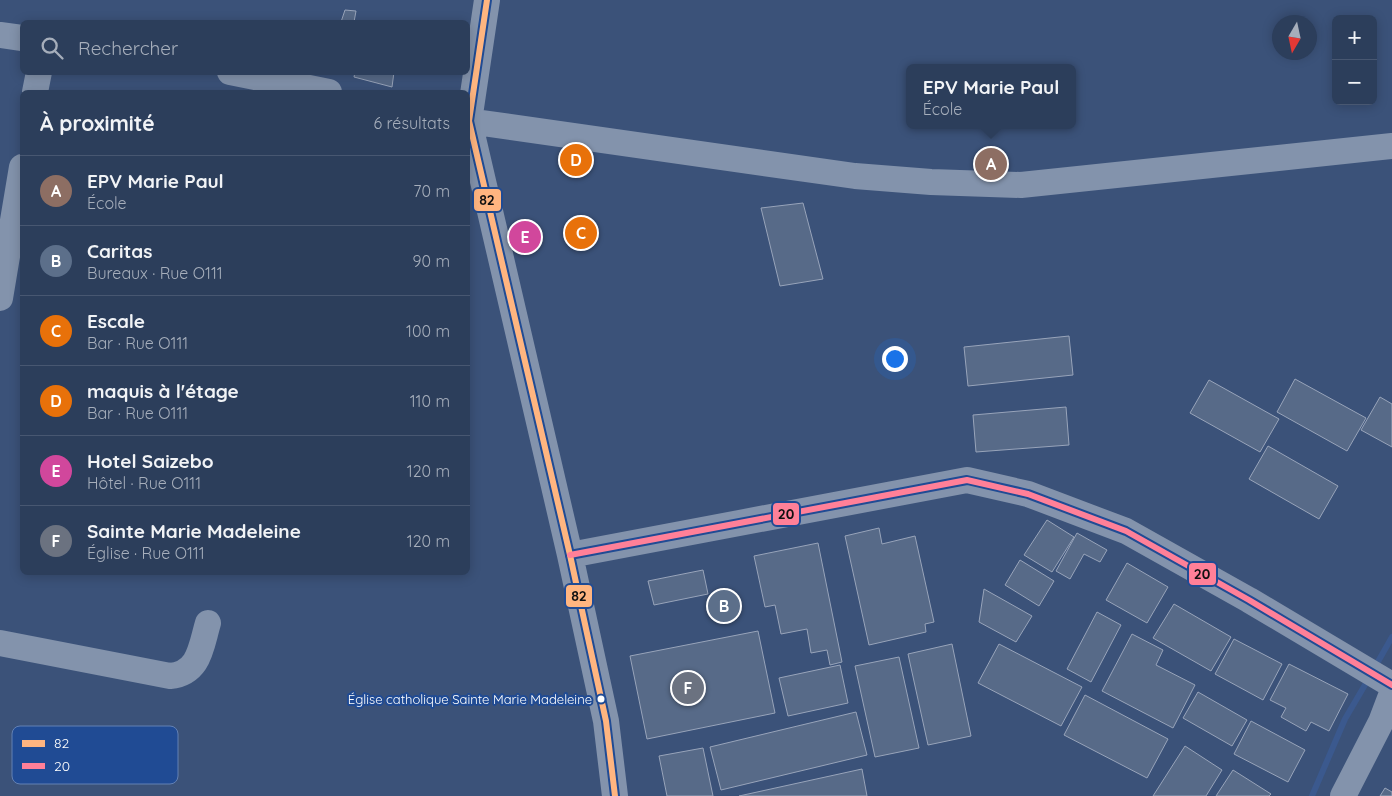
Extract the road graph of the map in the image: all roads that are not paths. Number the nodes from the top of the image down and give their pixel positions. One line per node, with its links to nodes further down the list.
1 (487, 0): 8 (street)
2 (0, 35): 3 (street)
3 (20, 38)
4 (38, 75): 6 (street)
5 (245, 75): 7 (street)
6 (35, 90)
7 (319, 90)
8 (470, 108)
9 (470, 121): 11 (street)
10 (470, 128): 14 (street)
11 (1392, 146)
12 (20, 179): 13 (street)
13 (0, 298)
14 (570, 555): 17 (street); 19 (street)
15 (208, 623): 16 (street)
16 (0, 643)
17 (1392, 685)
18 (1392, 693): 20 (street)
19 (615, 796)
20 (1343, 796)

